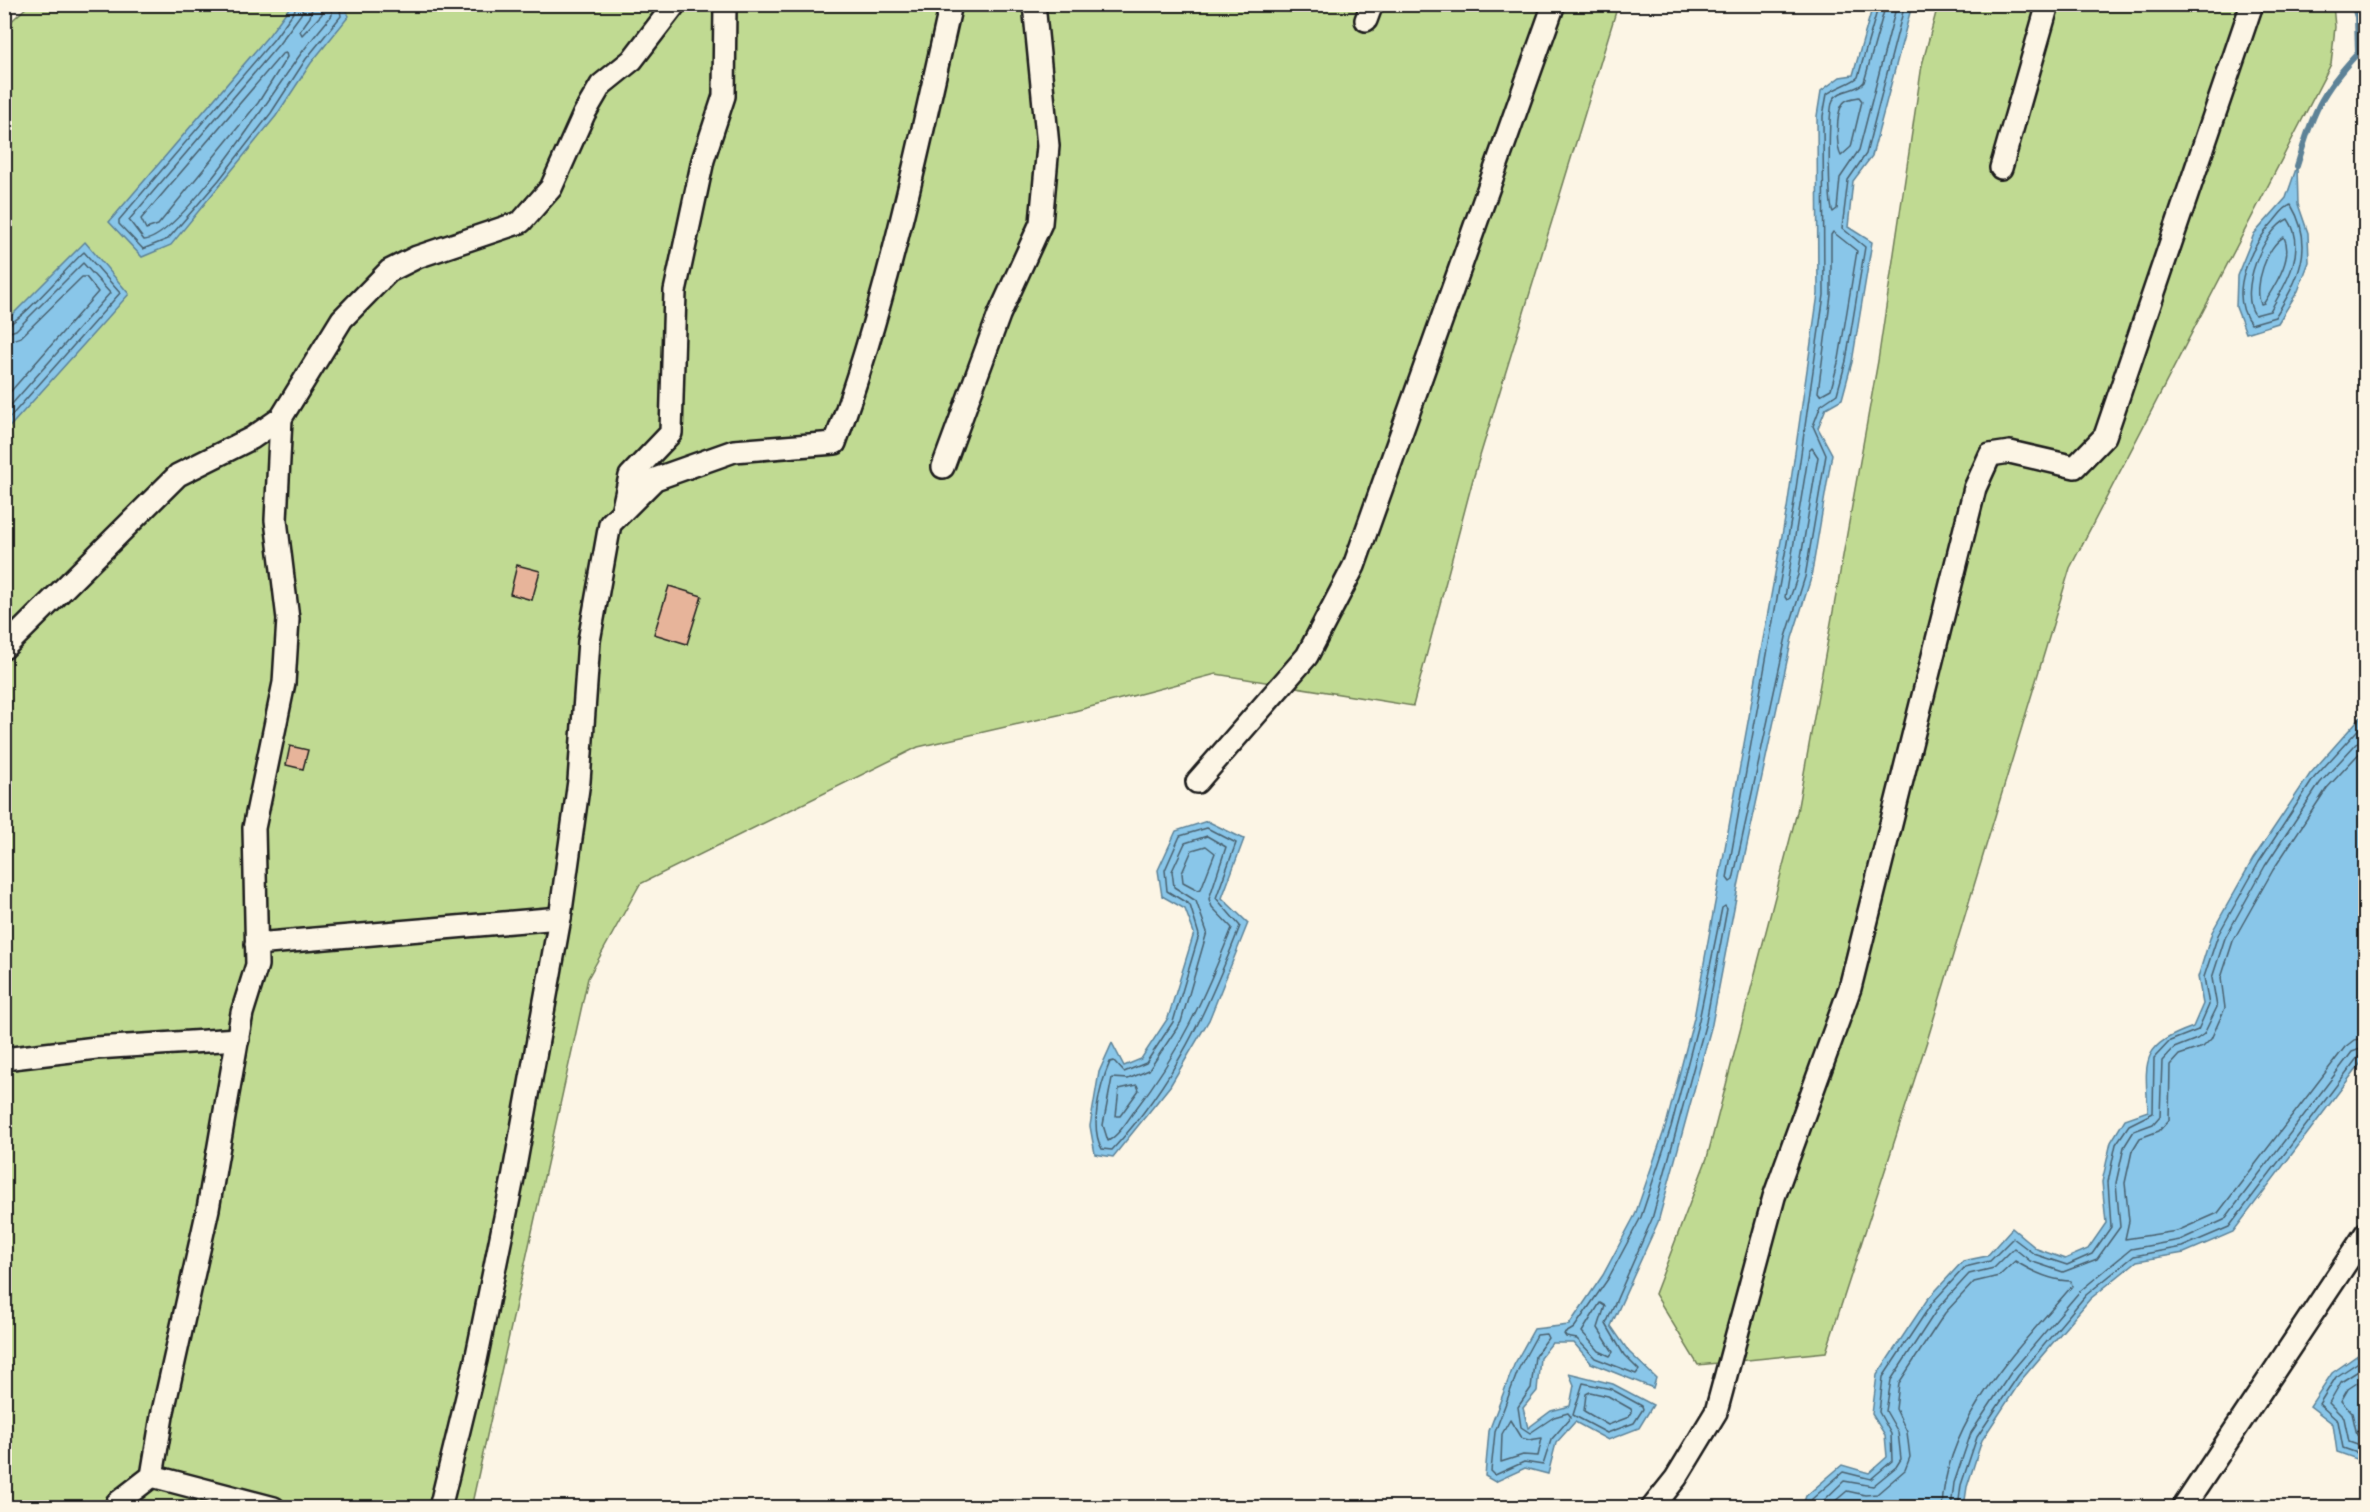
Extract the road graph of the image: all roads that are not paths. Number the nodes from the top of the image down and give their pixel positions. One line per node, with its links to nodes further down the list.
1 (675, 4): 9 (street)
2 (725, 4): 11 (street)
3 (951, 4): 11 (street)
4 (1034, 4): 10 (street)
5 (1554, 4): 13 (street)
6 (2048, 4): 8 (street)
7 (2252, 4): 23 (street)
8 (2001, 168)
9 (281, 418): 12 (street); 15 (street)
10 (943, 467)
11 (622, 512): 14 (street)
12 (4, 648)
13 (1197, 782)
14 (560, 918): 15 (street); 20 (street)
15 (256, 944): 16 (street)
16 (238, 1039): 17 (street); 19 (street)
17 (4, 1059)
18 (2366, 1233): 24 (street)
19 (152, 1476): 21 (street); 22 (street)
20 (440, 1507)
21 (117, 1508)
22 (274, 1508)
23 (1652, 1508)
24 (2183, 1508)

